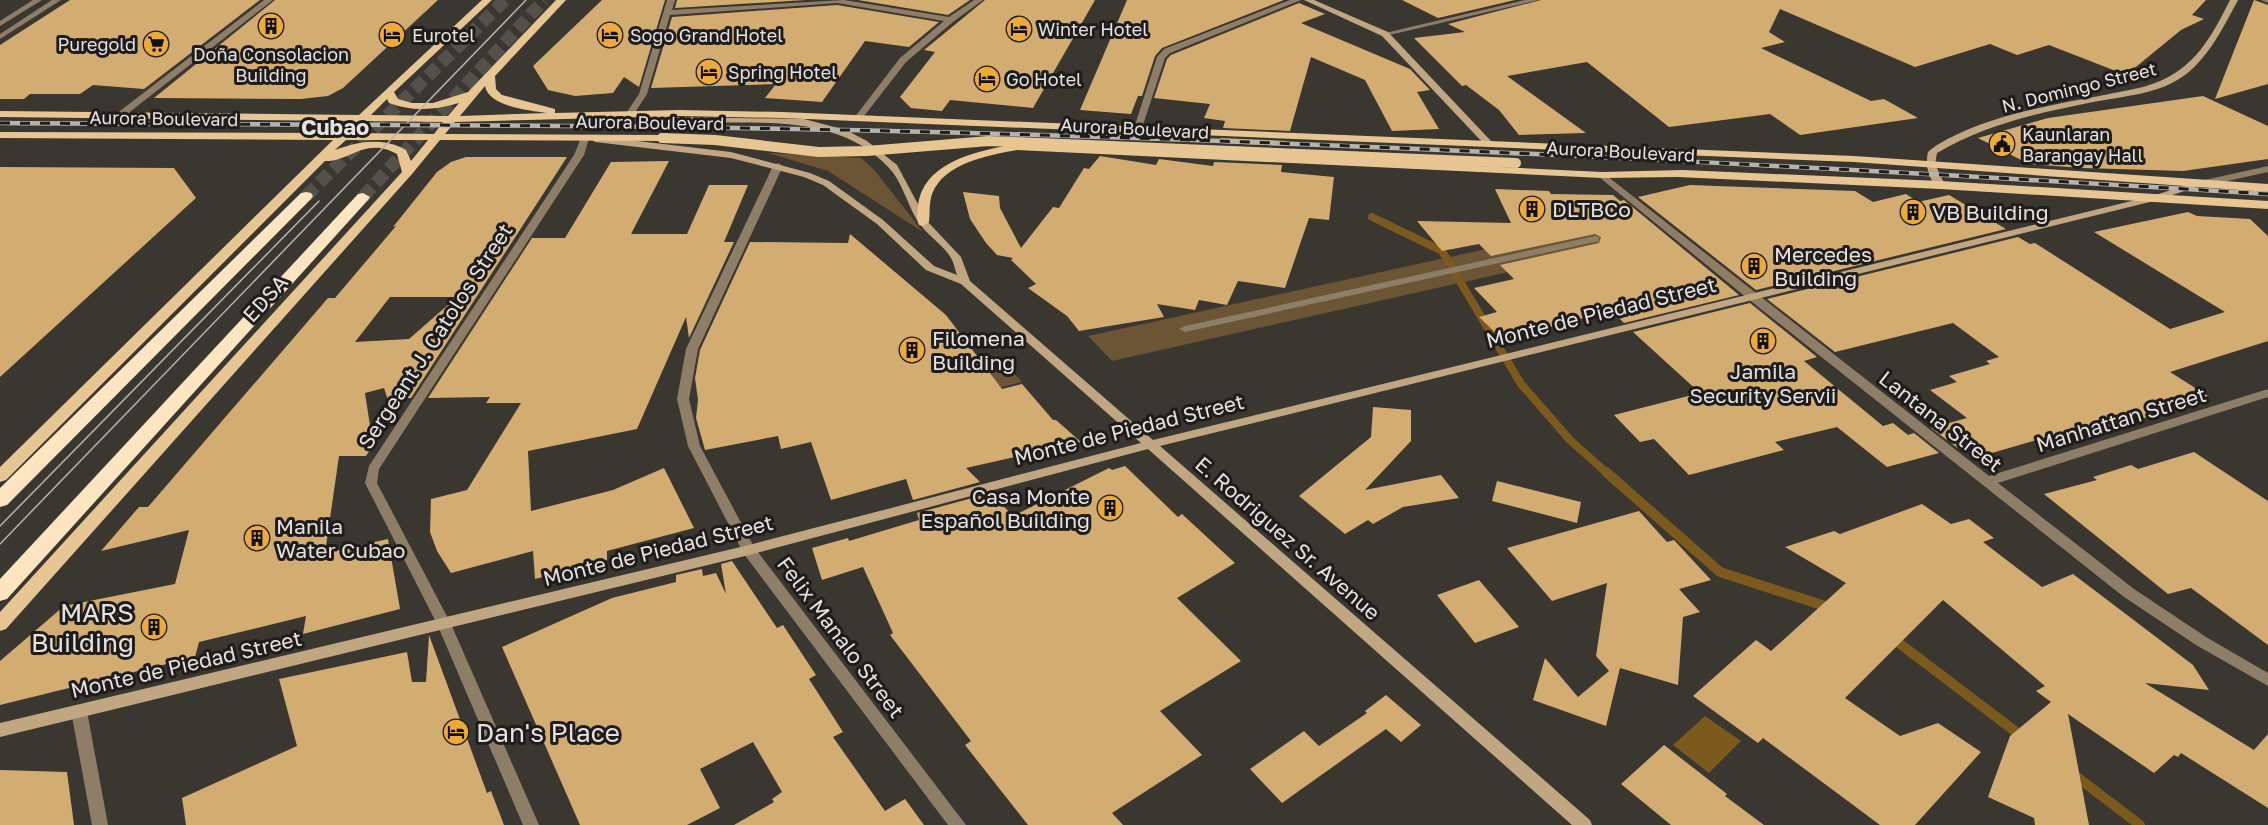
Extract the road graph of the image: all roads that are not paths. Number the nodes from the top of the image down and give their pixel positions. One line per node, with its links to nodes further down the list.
1 (38, 0): 15 (street)
2 (57, 0): 17 (street)
3 (269, 0): 23 (street)
4 (487, 0): 19 (main road)
5 (561, 0): 18 (main road, EDSA)
6 (671, 0): 13 (street)
7 (836, 0): 13 (street); 14 (street)
8 (979, 0): 14 (street)
9 (1297, 0): 29 (street)
10 (1308, 0): 16 (main road)
11 (1535, 0): 16 (street)
12 (2234, 0): 35 (main road, N. Domingo Street)
13 (668, 13): 22 (street)
14 (950, 20): 26 (street)
15 (0, 24)
16 (1385, 34): 34 (main road)
17 (0, 37)
18 (490, 76): 20 (main road, EDSA); 24 (main road)
19 (389, 91): 20 (main road); 27 (main road)
20 (472, 94): 28 (main road, EDSA)
21 (0, 114): 23 (main road, Aurora Boulevard)
22 (634, 115): 24 (main road, Aurora Boulevard); 25 (main road, Aurora Boulevard)
23 (119, 116): 27 (main road, Aurora Boulevard)
24 (586, 116): 28 (main road, Aurora Boulevard)
25 (739, 118): 26 (main road, Aurora Boulevard); 49 (main road, E. Rodriguez Sr. Avenue)
26 (858, 118): 29 (main road, Aurora Boulevard)
27 (361, 119): 28 (main road, Aurora Boulevard); 31 (main road)
28 (454, 119): 32 (main road, EDSA)
29 (1137, 131): 34 (main road, Aurora Boulevard)
30 (0, 135): 31 (main road, Aurora Boulevard)
31 (343, 138): 32 (main road, Aurora Boulevard); 37 (main road)
32 (436, 138): 33 (main road, Aurora Boulevard); 39 (main road, EDSA)
33 (588, 138): 36 (main road, E. Rodriguez Sr. Avenue); 40 (main road, Aurora Boulevard, bridge); 62 (street, Sergeant J. Catolos Street)
34 (1488, 143): 35 (main road, Aurora Boulevard)
35 (1930, 164): 42 (main road); 43 (main road, Aurora Boulevard)
36 (778, 166): 51 (main road, E. Rodriguez Sr. Avenue); 59 (street, Felix Manalo Street)
37 (313, 168): 39 (main road); 56 (main road)
38 (2268, 168): 43 (street, Monte de Piedad Street)
39 (408, 172): 61 (main road, EDSA)
40 (1683, 173): 41 (main road); 42 (main road, Aurora Boulevard)
41 (1602, 175): 49 (main road); 52 (street, Lantana Street)
42 (1940, 184): 47 (main road, Aurora Boulevard)
43 (2200, 184): 44 (main road, Aurora Boulevard); 47 (main road, Monte de Piedad Street)
44 (2268, 188)
45 (306, 196): 58 (highway, EDSA)
46 (363, 197): 60 (highway, EDSA)
47 (2155, 198): 48 (main road, Aurora Boulevard); 52 (main road, Monte de Piedad Street)
48 (2268, 205)
49 (923, 222): 51 (main road, E. Rodriguez Sr. Avenue)
50 (1595, 239): 53 (street)
51 (965, 282): 55 (main road, E. Rodriguez Sr. Avenue)
52 (1751, 296): 55 (main road, Monte de Piedad Street); 57 (street, Lantana Street)
53 (1185, 329)
54 (2268, 393): 57 (street, Manhattan Street)
55 (1149, 445): 59 (main road, Monte de Piedad Street); 69 (main road, E. Rodriguez Sr. Avenue)
56 (0, 476)
57 (1986, 482): 63 (street, Lantana Street)
58 (0, 500)
59 (749, 549): 62 (main road, Monte de Piedad Street); 68 (street, Felix Manalo Street)
60 (0, 593)
61 (0, 624)
62 (444, 624): 64 (main road, Monte de Piedad Street); 67 (street, Sergeant J. Catolos Street)
63 (2268, 680)
64 (79, 711): 65 (main road, Monte de Piedad Street); 66 (street)
65 (0, 730)
66 (100, 825)
67 (531, 825)
68 (957, 825)
69 (1584, 825)

